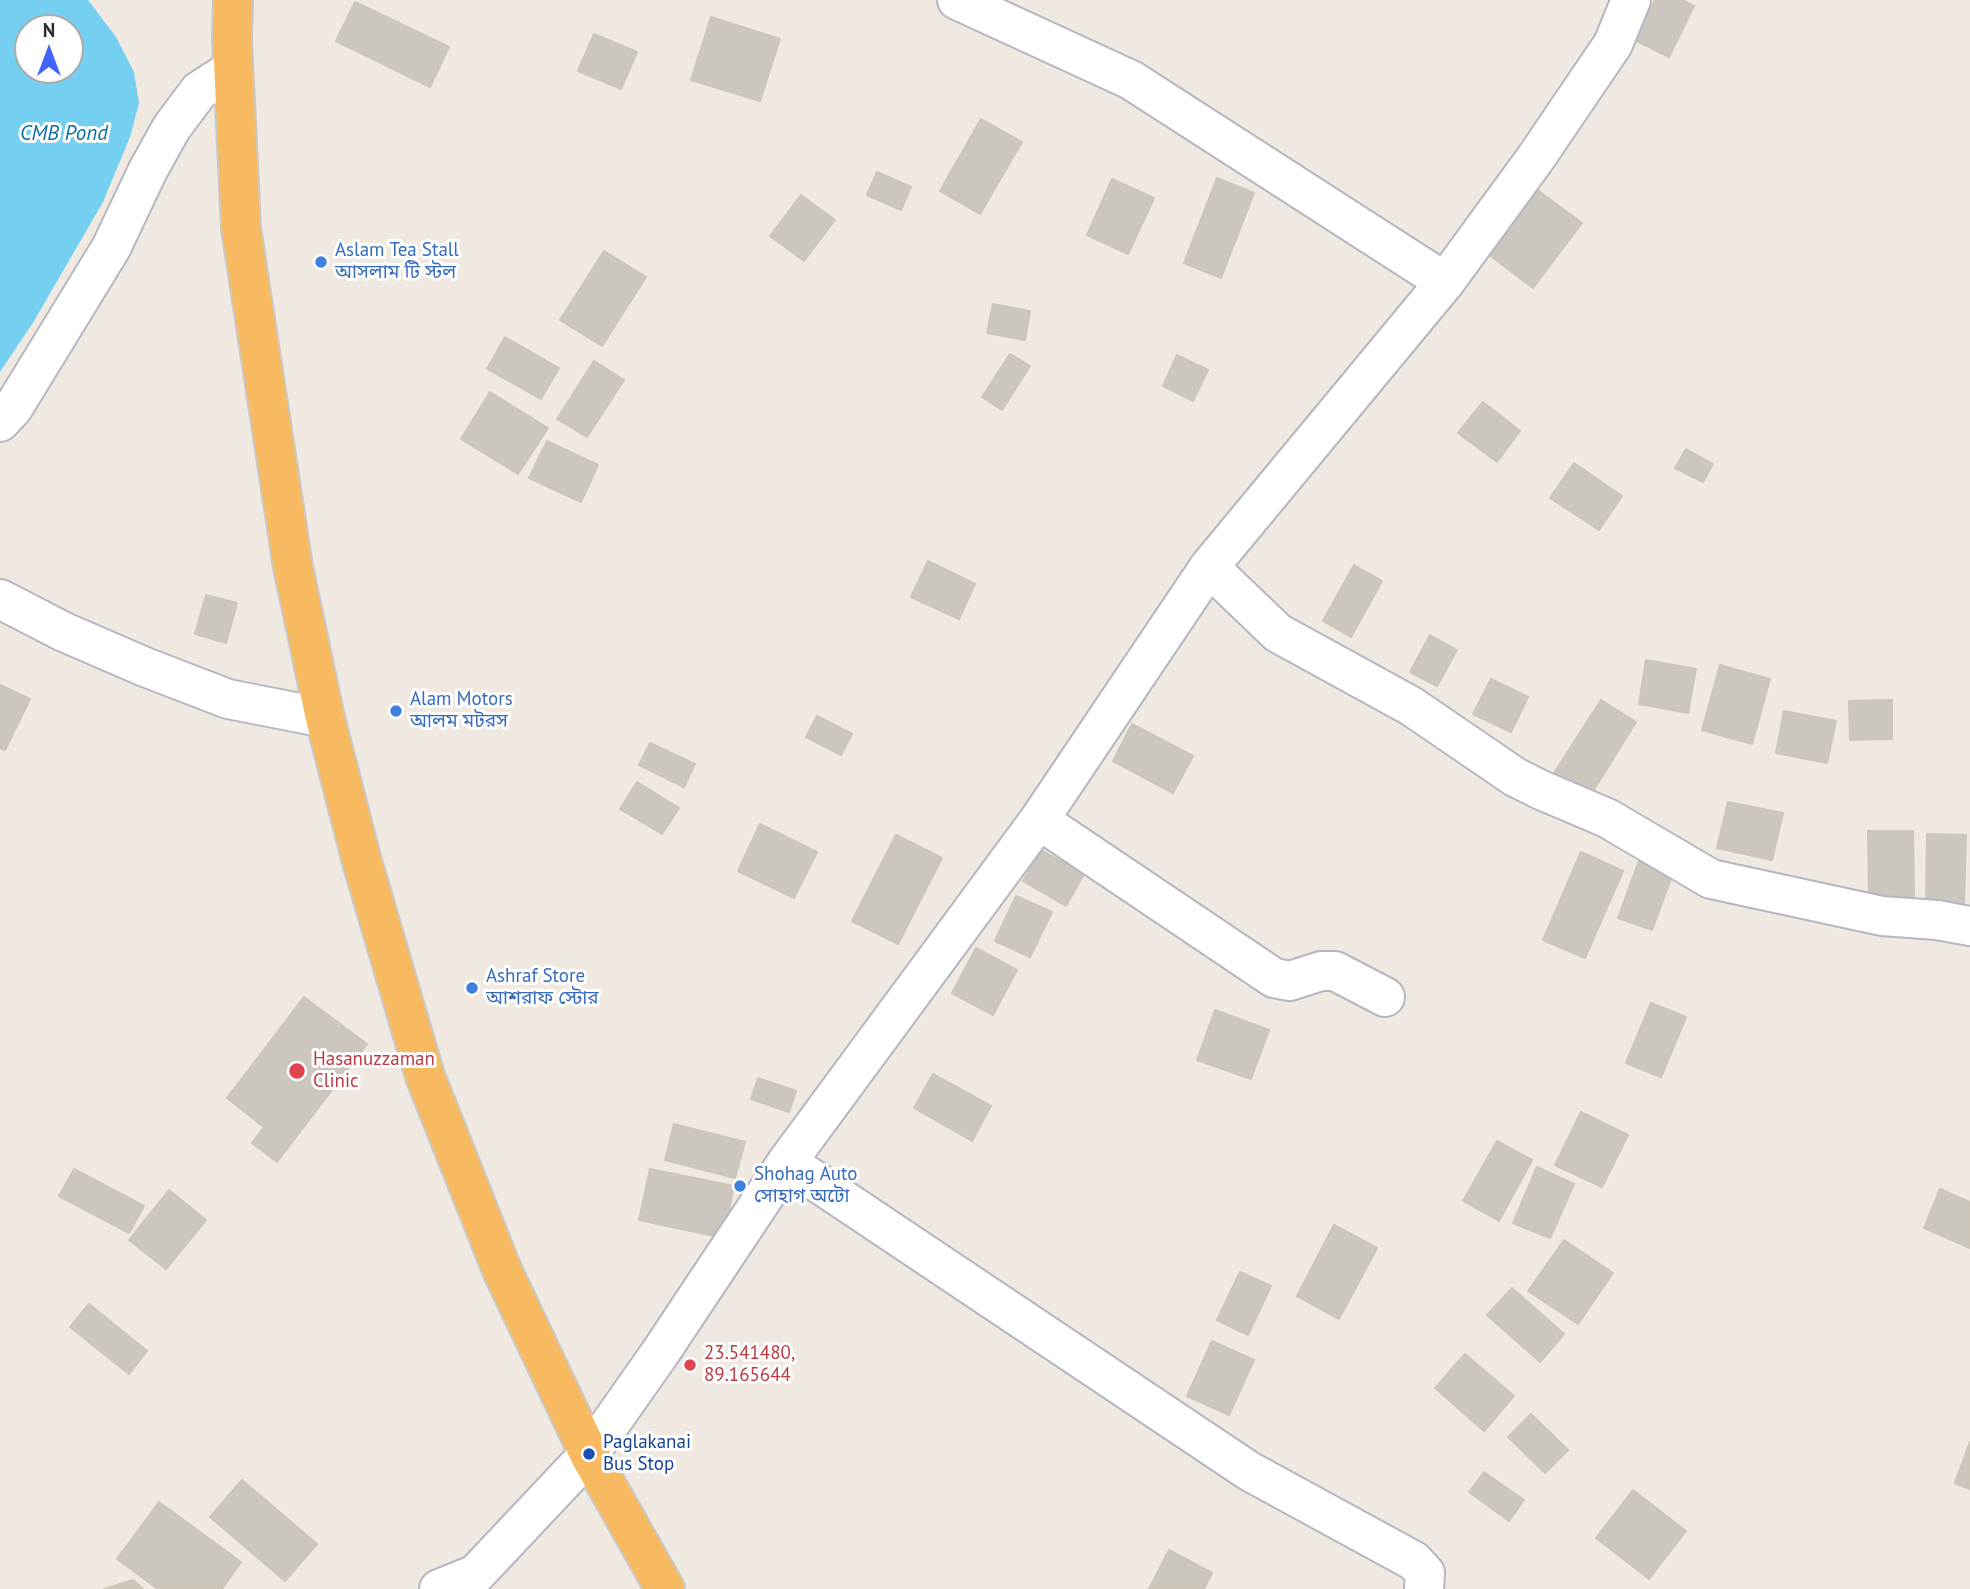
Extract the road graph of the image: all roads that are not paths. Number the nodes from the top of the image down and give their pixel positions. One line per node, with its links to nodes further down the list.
1 (233, 0): 4 (highway)
2 (957, 0): 5 (street)
3 (1631, 0): 5 (street)
4 (233, 69): 6 (street); 9 (highway)
5 (1445, 282): 7 (street)
6 (0, 422)
7 (1209, 567): 10 (street); 11 (street)
8 (0, 600): 9 (street)
9 (325, 718): 14 (highway)
10 (1039, 820): 12 (street); 13 (street)
11 (1970, 926)
12 (1385, 996)
13 (787, 1162): 14 (street); 18 (street)
14 (589, 1454): 15 (street); 17 (highway)
15 (475, 1581): 16 (street)
16 (439, 1589)
17 (664, 1589)
18 (1424, 1589)

